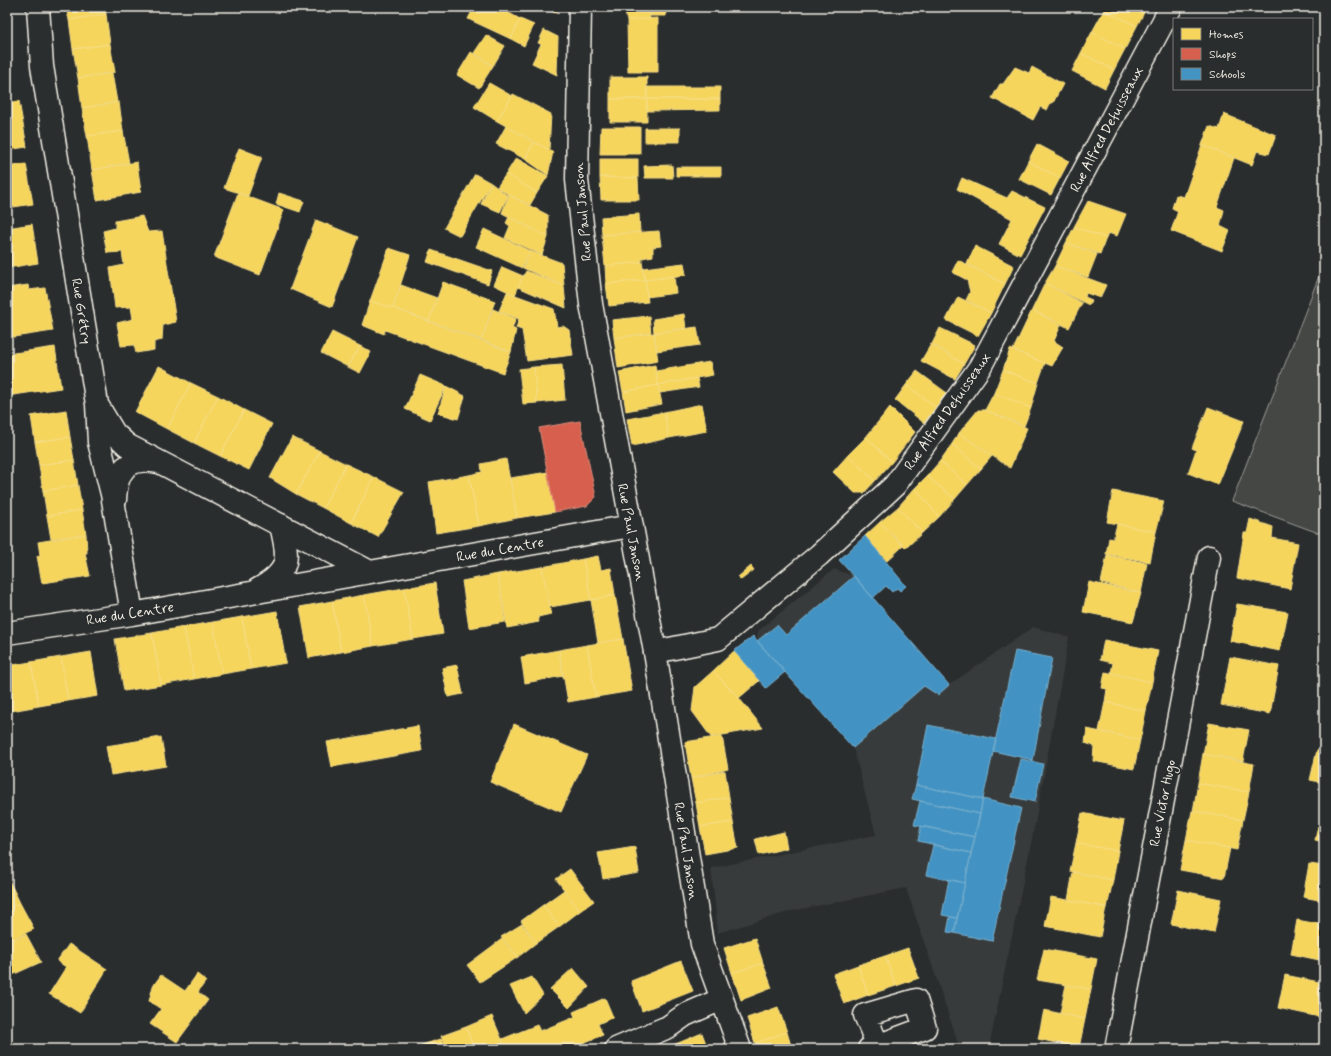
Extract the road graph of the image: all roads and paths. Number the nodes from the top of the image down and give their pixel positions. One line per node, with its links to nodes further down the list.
1 (38, 7): 4 (street, Rue Grétry)
2 (580, 7): 8 (street, Rue Paul Janson)
3 (1171, 7): 14 (street, Rue Alfred Defuisseaux)
4 (97, 404): 5 (street); 6 (street, Rue Grétry)
5 (161, 463): 6 (street); 7 (street)
6 (115, 510): 12 (street, Rue Grétry)
7 (281, 525): 10 (street); 11 (street, Rue du Centre)
8 (631, 526): 10 (street, Rue du Centre); 14 (street, Rue Paul Janson)
9 (1209, 557): 18 (street, Rue Victor Hugo)
10 (370, 572): 11 (street, Rue du Centre)
11 (253, 592): 12 (street, Rue du Centre)
12 (132, 614): 13 (street, Rue du Centre)
13 (7, 633)
14 (655, 652): 15 (street, Rue Paul Janson)
15 (722, 999): 16 (street); 17 (street, Rue Paul Janson)
16 (616, 1049)
17 (740, 1049)
18 (1116, 1049)

